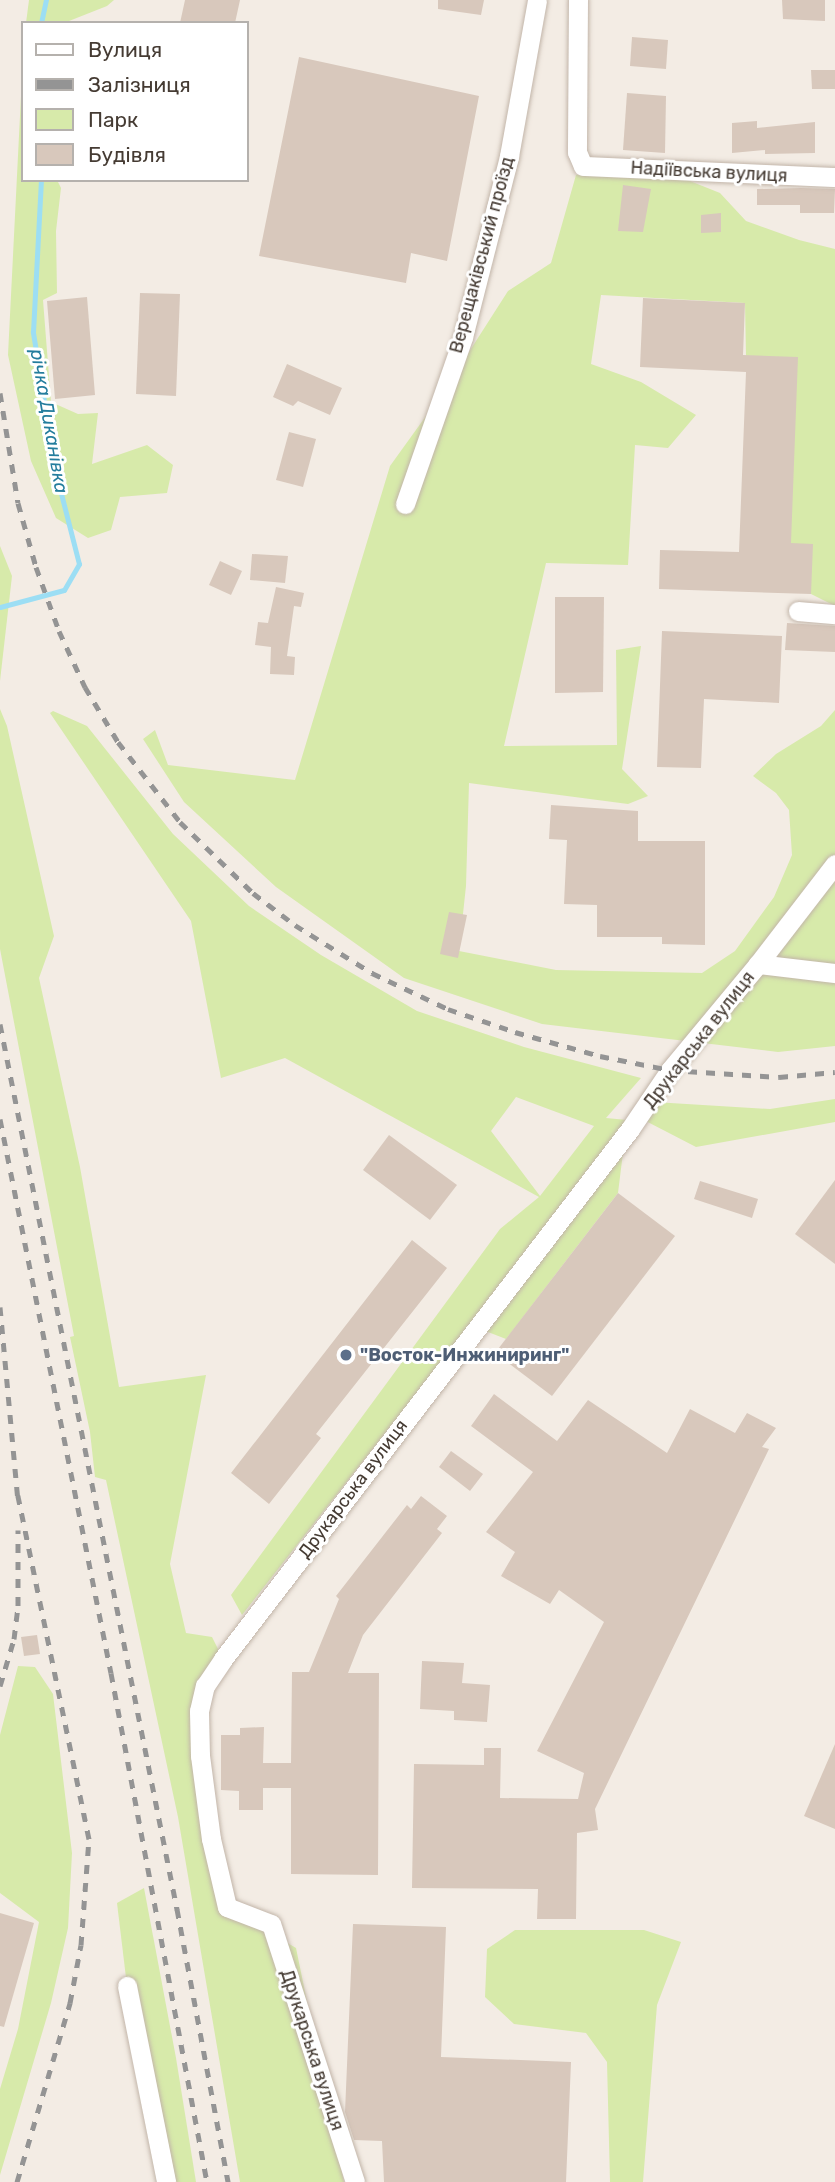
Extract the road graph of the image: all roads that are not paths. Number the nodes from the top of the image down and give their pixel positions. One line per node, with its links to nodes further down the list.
1 (537, 0): 4 (street, Верещаківський проїзд)
2 (578, 0): 3 (street, Надіївська вулиця)
3 (835, 177)
4 (405, 503)
5 (798, 611): 6 (street)
6 (835, 614)
7 (835, 864): 8 (street, Друкарська вулиця)
8 (758, 964): 9 (street); 12 (street, Друкарська вулиця)
9 (835, 974)
10 (127, 1986): 11 (street)
11 (166, 2182)
12 (355, 2182)

